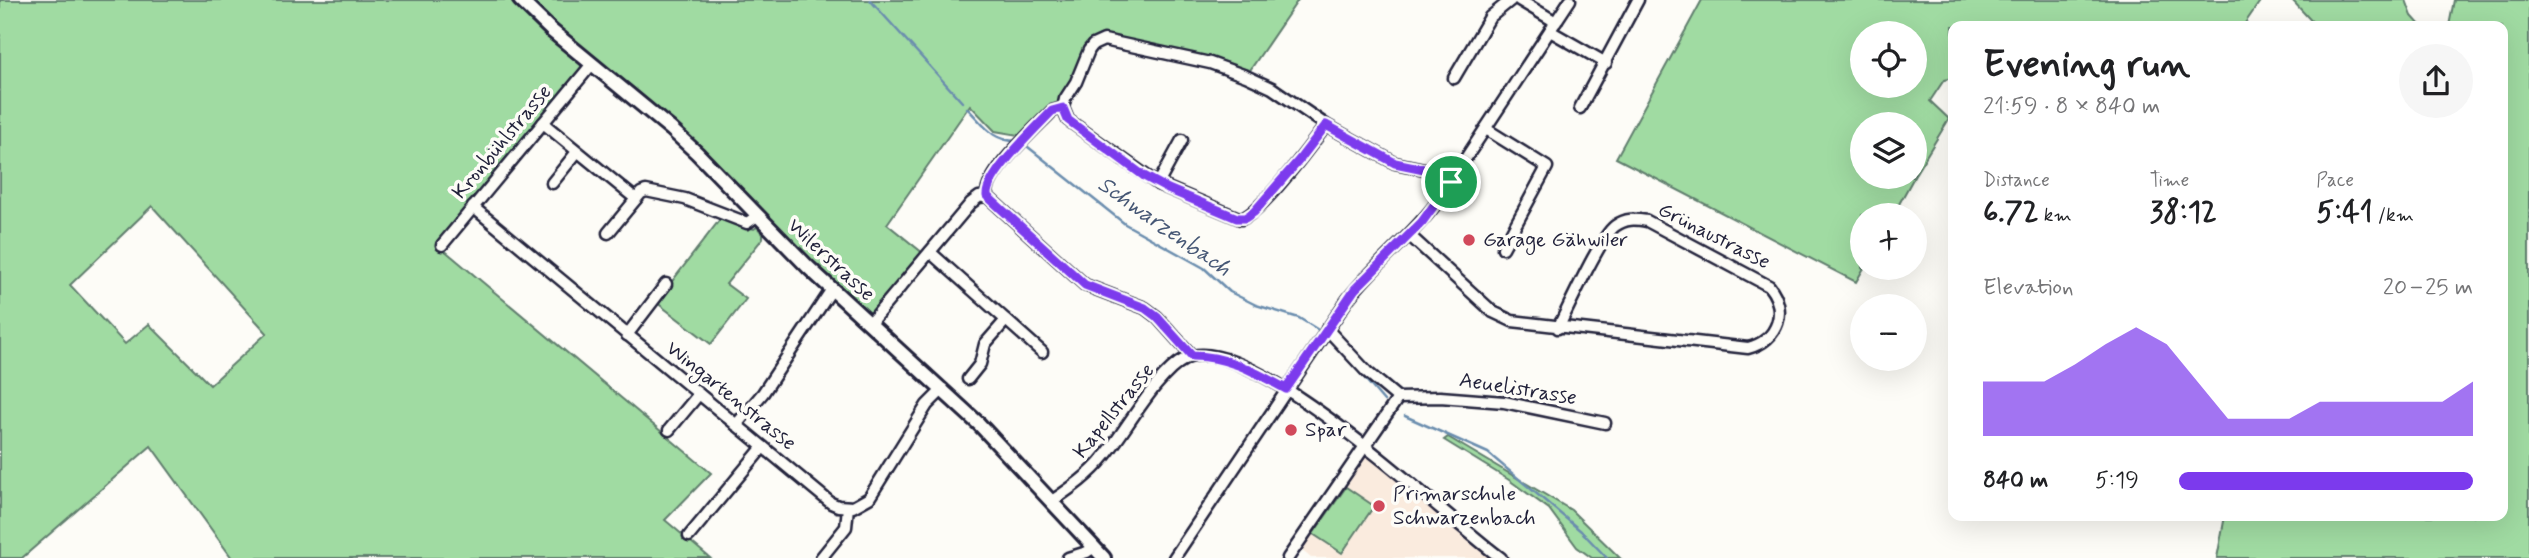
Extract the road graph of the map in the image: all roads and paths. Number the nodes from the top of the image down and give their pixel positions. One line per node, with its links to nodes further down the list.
1 (520, 0): 8 (main road, Wilerstrasse)
2 (1511, 0): 9 (street)
3 (1519, 0): 6 (street)
4 (1570, 0): 6 (street)
5 (1638, 0): 7 (street)
6 (1553, 27): 7 (street); 14 (street)
7 (1606, 63): 11 (street)
8 (592, 64): 12 (street, Kronbühlstrasse); 23 (main road, Wilerstrasse)
9 (1454, 78)
10 (1063, 108): 13 (street); 19 (street); 20 (street)
11 (1580, 108)
12 (543, 122): 16 (street); 22 (street, Kronbühlstrasse)
13 (1326, 125): 17 (street); 19 (street)
14 (1486, 129): 17 (street); 27 (street)
15 (1182, 140): 19 (street)
16 (577, 152): 18 (street); 21 (street)
17 (1451, 182): 25 (street)
18 (552, 183)
19 (1158, 184)
20 (987, 196): 28 (street); 37 (street)
21 (636, 199): 23 (street); 24 (street)
22 (473, 207): 26 (street, Kronbühlstrasse); 35 (street, Wingartenstrasse)
23 (757, 216): 30 (main road, Wilerstrasse)
24 (608, 233)
25 (1409, 235): 33 (street, Grünaustrasse); 34 (street)
26 (442, 245)
27 (1503, 248)
28 (930, 252): 31 (street); 32 (street)
29 (666, 284): 35 (street)
30 (832, 289): 32 (main road, Wilerstrasse); 44 (street)
31 (1006, 320): 36 (street); 38 (street)
32 (870, 323): 39 (main road, Wilerstrasse)
33 (1558, 328): 33 (street, Grünaustrasse)
34 (1327, 329): 40 (street); 42 (street)
35 (627, 335): 41 (street, Wingartenstrasse)
36 (1042, 352)
37 (1192, 356): 40 (street); 48 (street, Kapellstrasse)
38 (968, 379)
39 (943, 389): 48 (main road, Wilerstrasse); 49 (street)
40 (1286, 389): 46 (street); 55 (street)
41 (699, 394): 44 (street, Wingartenstrasse); 45 (street)
42 (1398, 398): 43 (street, Aeuelistrasse); 46 (street)
43 (1605, 423)
44 (736, 425): 47 (street, Wingartenstrasse)
45 (669, 430)
46 (1366, 445): 56 (street); 57 (street)
47 (763, 447): 49 (street, Wingartenstrasse); 50 (street)
48 (1052, 501): 51 (main road, Wilerstrasse)
49 (848, 507): 52 (street)
50 (689, 536)
51 (1094, 547): 53 (street); 54 (main road, Wilerstrasse)
52 (821, 558)
53 (1068, 558)
54 (1104, 558)
55 (1174, 558)
56 (1288, 558)
57 (1501, 558)

